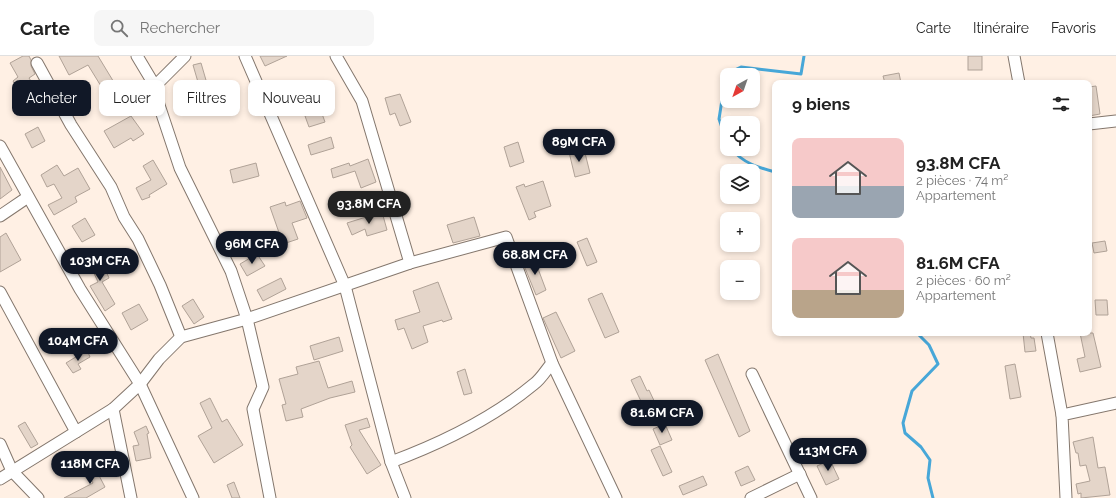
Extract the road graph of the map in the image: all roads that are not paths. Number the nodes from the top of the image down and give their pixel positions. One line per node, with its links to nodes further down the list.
1 (137, 56): 7 (street)
2 (186, 56): 8 (street)
3 (245, 56): 17 (street)
4 (336, 56): 16 (street)
5 (1014, 56): 9 (street)
6 (37, 63): 21 (street)
7 (151, 80)
8 (161, 80)
9 (1018, 80)
10 (163, 116): 19 (street)
11 (1116, 122): 12 (street)
12 (1092, 124)
13 (0, 146): 14 (street)
14 (28, 197): 15 (street); 24 (street)
15 (0, 216)
16 (410, 263): 17 (street); 22 (street)
17 (345, 286): 19 (street); 30 (street)
18 (0, 292): 28 (street)
19 (247, 319): 21 (street); 37 (street)
20 (1048, 336): 27 (street)
21 (181, 337): 24 (street)
22 (552, 364): 30 (street); 39 (street)
23 (752, 374): 32 (street)
24 (140, 384): 26 (street); 36 (street)
25 (1116, 403): 27 (street)
26 (114, 409): 28 (street); 35 (street)
27 (1062, 415): 42 (street)
28 (76, 432): 31 (street)
29 (0, 444): 31 (street)
30 (392, 462): 38 (street)
31 (12, 471): 33 (street); 34 (street)
32 (800, 474): 40 (street); 41 (street)
33 (0, 478)
34 (38, 498)
35 (131, 498)
36 (194, 498)
37 (270, 498)
38 (405, 498)
39 (616, 498)
40 (751, 498)
41 (810, 498)
42 (1066, 498)

